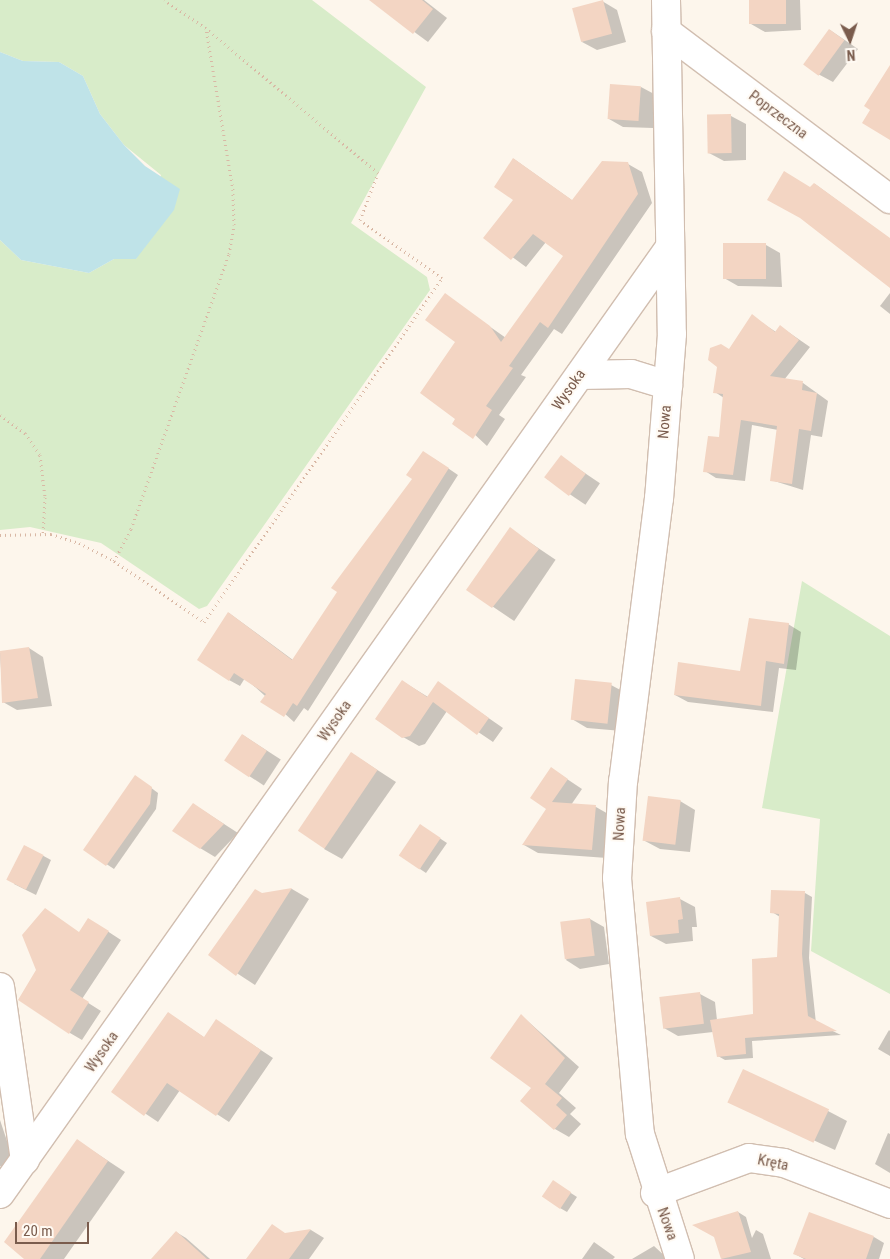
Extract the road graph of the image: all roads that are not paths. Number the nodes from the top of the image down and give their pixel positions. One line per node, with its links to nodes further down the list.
1 (666, 0): 2 (street, Nowa)
2 (666, 31): 3 (street, Poprzeczna); 4 (street, Nowa)
3 (890, 199)
4 (670, 247): 5 (street, Wysoka); 6 (street, Nowa)
5 (580, 375): 6 (street, Nowa); 8 (street, Wysoka)
6 (668, 385): 9 (street, Nowa)
7 (0, 987): 8 (street)
8 (25, 1160): 10 (street, Wysoka)
9 (655, 1193): 11 (street, Kręta); 12 (street, Nowa)
10 (0, 1194)
11 (890, 1204)
12 (680, 1259)

